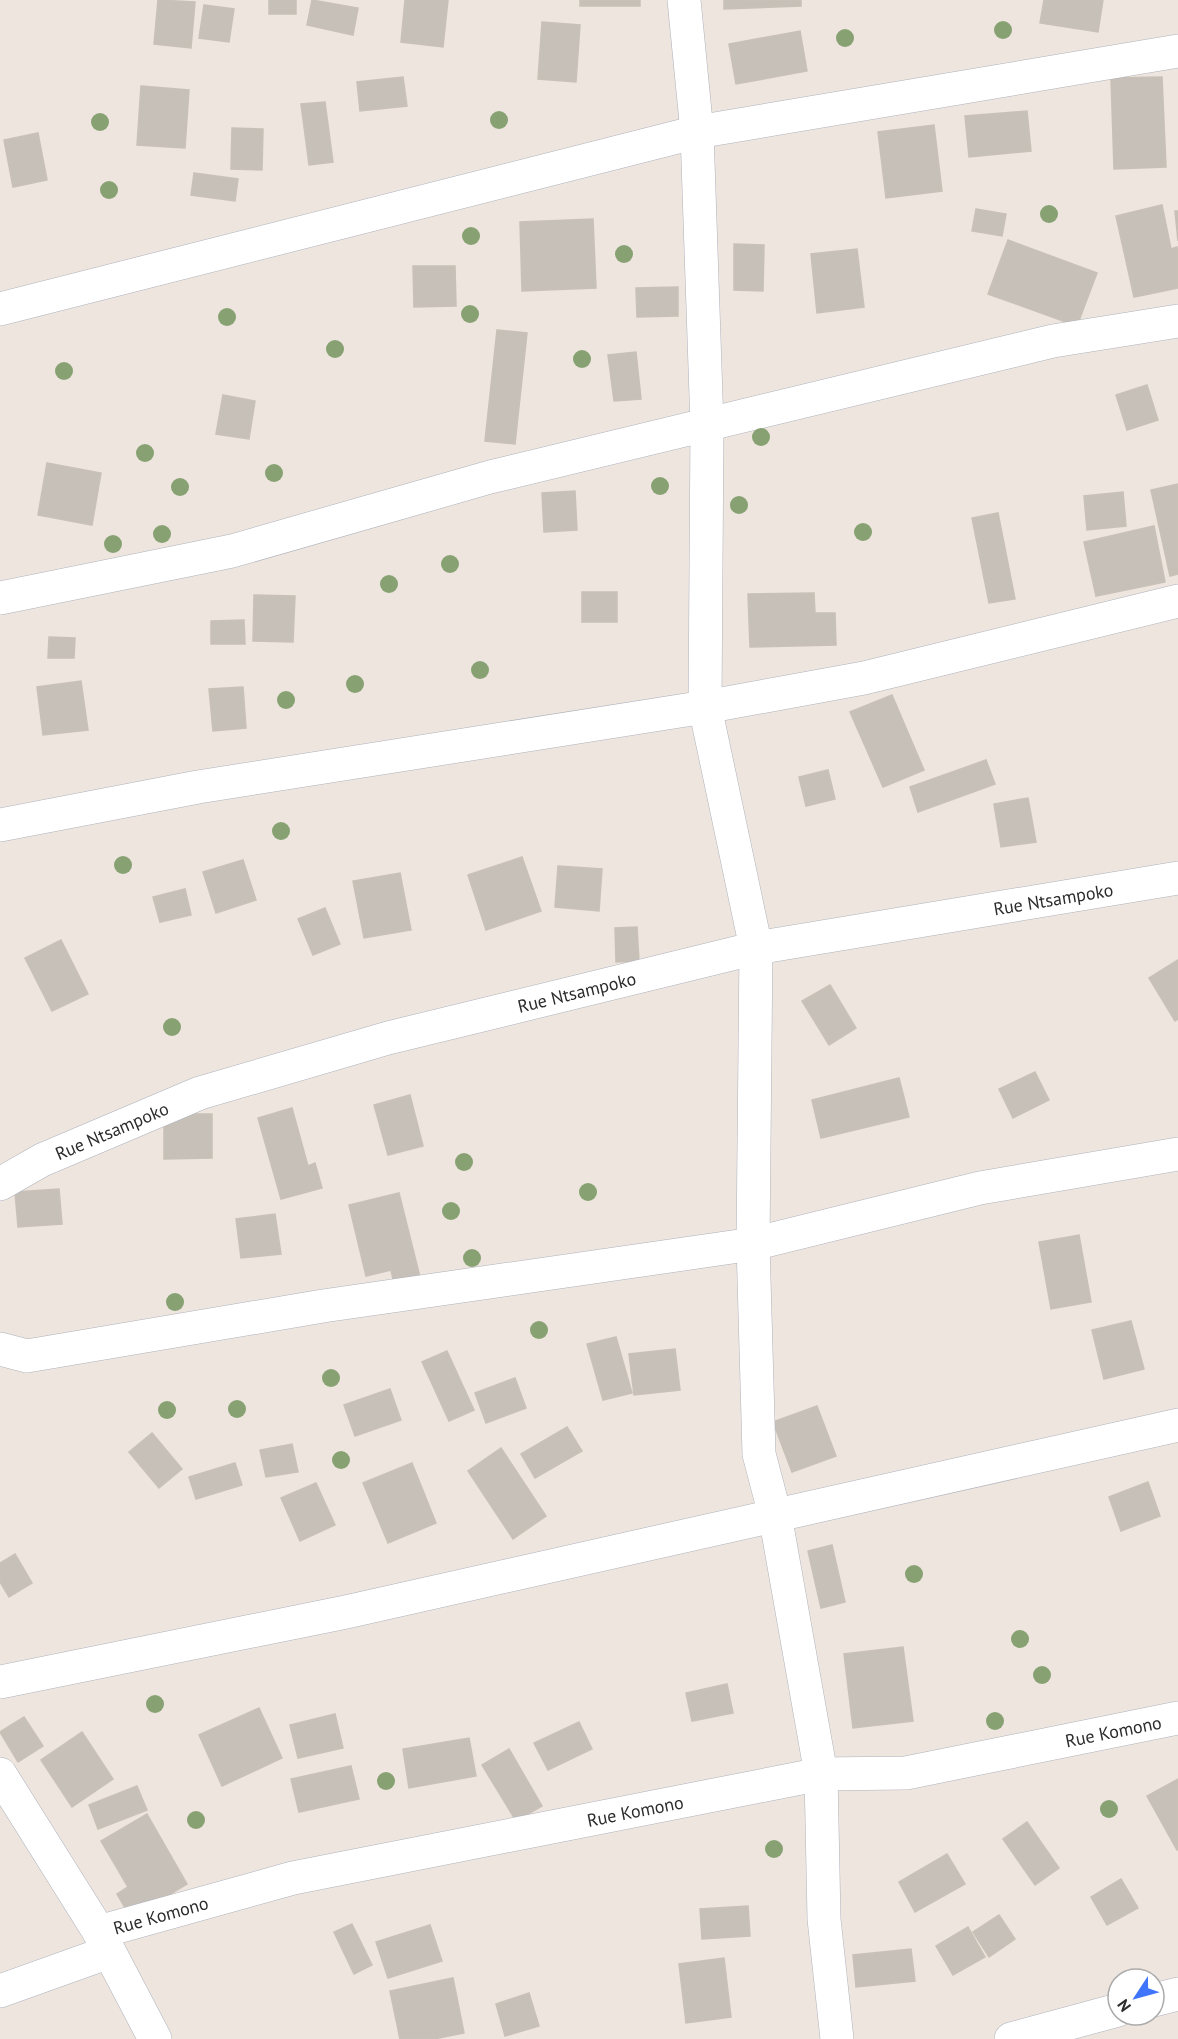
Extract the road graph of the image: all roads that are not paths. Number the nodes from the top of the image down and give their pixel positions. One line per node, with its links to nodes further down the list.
1 (684, 0): 3 (street)
2 (1178, 51): 3 (street)
3 (697, 132): 4 (street); 6 (street)
4 (0, 309)
5 (1178, 321): 6 (street)
6 (707, 426): 7 (street); 9 (street)
7 (0, 598)
8 (1178, 601): 9 (street)
9 (705, 706): 10 (street); 12 (street)
10 (0, 825)
11 (1178, 878): 12 (street, Rue Ntsampoko)
12 (756, 948): 14 (street, Rue Ntsampoko); 15 (street)
13 (1178, 1154): 15 (street)
14 (0, 1184)
15 (753, 1244): 16 (street); 18 (street)
16 (0, 1349)
17 (1178, 1425): 18 (street)
18 (774, 1515): 19 (street); 22 (street)
19 (0, 1683)
20 (1178, 1718): 22 (street, Rue Komono)
21 (0, 1774): 23 (street)
22 (821, 1774): 23 (street, Rue Komono); 27 (street)
23 (104, 1942): 24 (street, Rue Komono); 26 (street)
24 (0, 1991)
25 (1106, 2013): 28 (street)
26 (155, 2039)
27 (837, 2039)
28 (1011, 2039)

